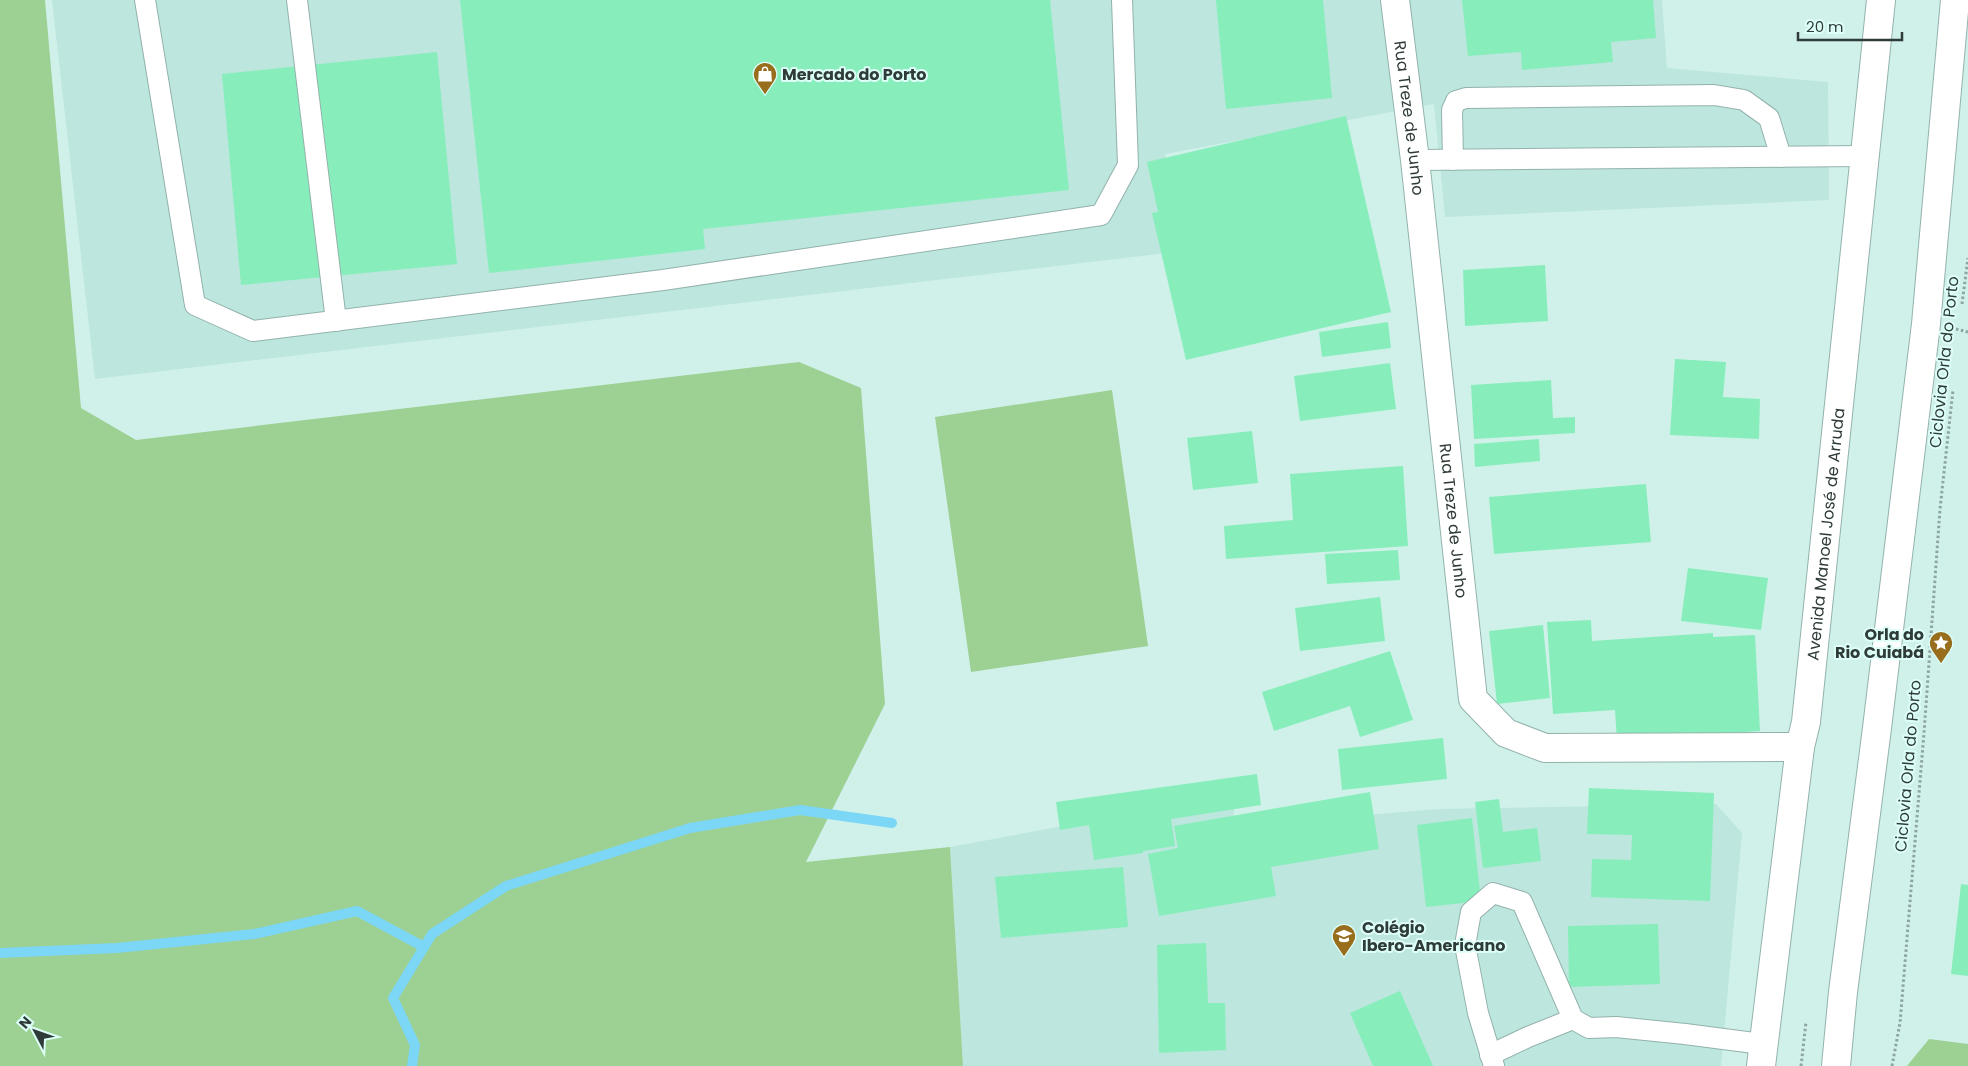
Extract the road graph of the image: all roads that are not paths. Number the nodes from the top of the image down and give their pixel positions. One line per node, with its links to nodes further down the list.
1 (144, 0): 11 (lane)
2 (297, 0): 11 (lane)
3 (1122, 0): 11 (lane)
4 (1395, 0): 9 (main road, Rua Treze de Junho)
5 (1882, 0): 7 (main road, Avenida Manoel José de Arruda)
6 (1955, 0): 16 (main road)
7 (1864, 156): 8 (lane); 12 (main road, Avenida Manoel José de Arruda)
8 (1781, 157): 10 (lane); 10 (lane)
9 (1415, 160): 10 (lane); 12 (main road, Rua Treze de Junho)
10 (1453, 160)
11 (336, 321)
12 (1800, 747): 14 (main road, Avenida Manoel José de Arruda)
13 (1573, 1019): 14 (lane); 15 (lane); 15 (lane)
14 (1761, 1055)
15 (1492, 1061)
16 (1836, 1066)

